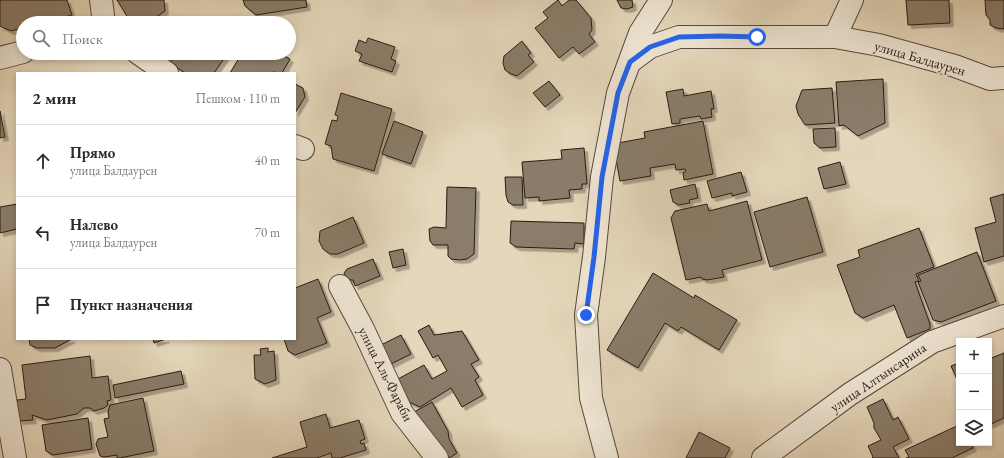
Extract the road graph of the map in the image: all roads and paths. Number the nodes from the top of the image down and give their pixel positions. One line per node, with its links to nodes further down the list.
1 (101, 0): 4 (street)
2 (661, 0): 9 (street)
3 (852, 0): 5 (street)
4 (103, 16)
5 (835, 37): 9 (street, улица Балдаурен); 11 (street, улица Балдаурен)
6 (16, 54): 7 (street)
7 (0, 58)
8 (148, 60): 10 (street)
9 (630, 62): 17 (street)
10 (166, 72)
11 (1004, 78)
12 (340, 286): 16 (street, улица Аль-Фараби)
13 (1004, 316): 18 (street, улица Алтынсарина)
14 (0, 369): 15 (street)
15 (15, 458)
16 (437, 458)
17 (607, 458)
18 (763, 458)

